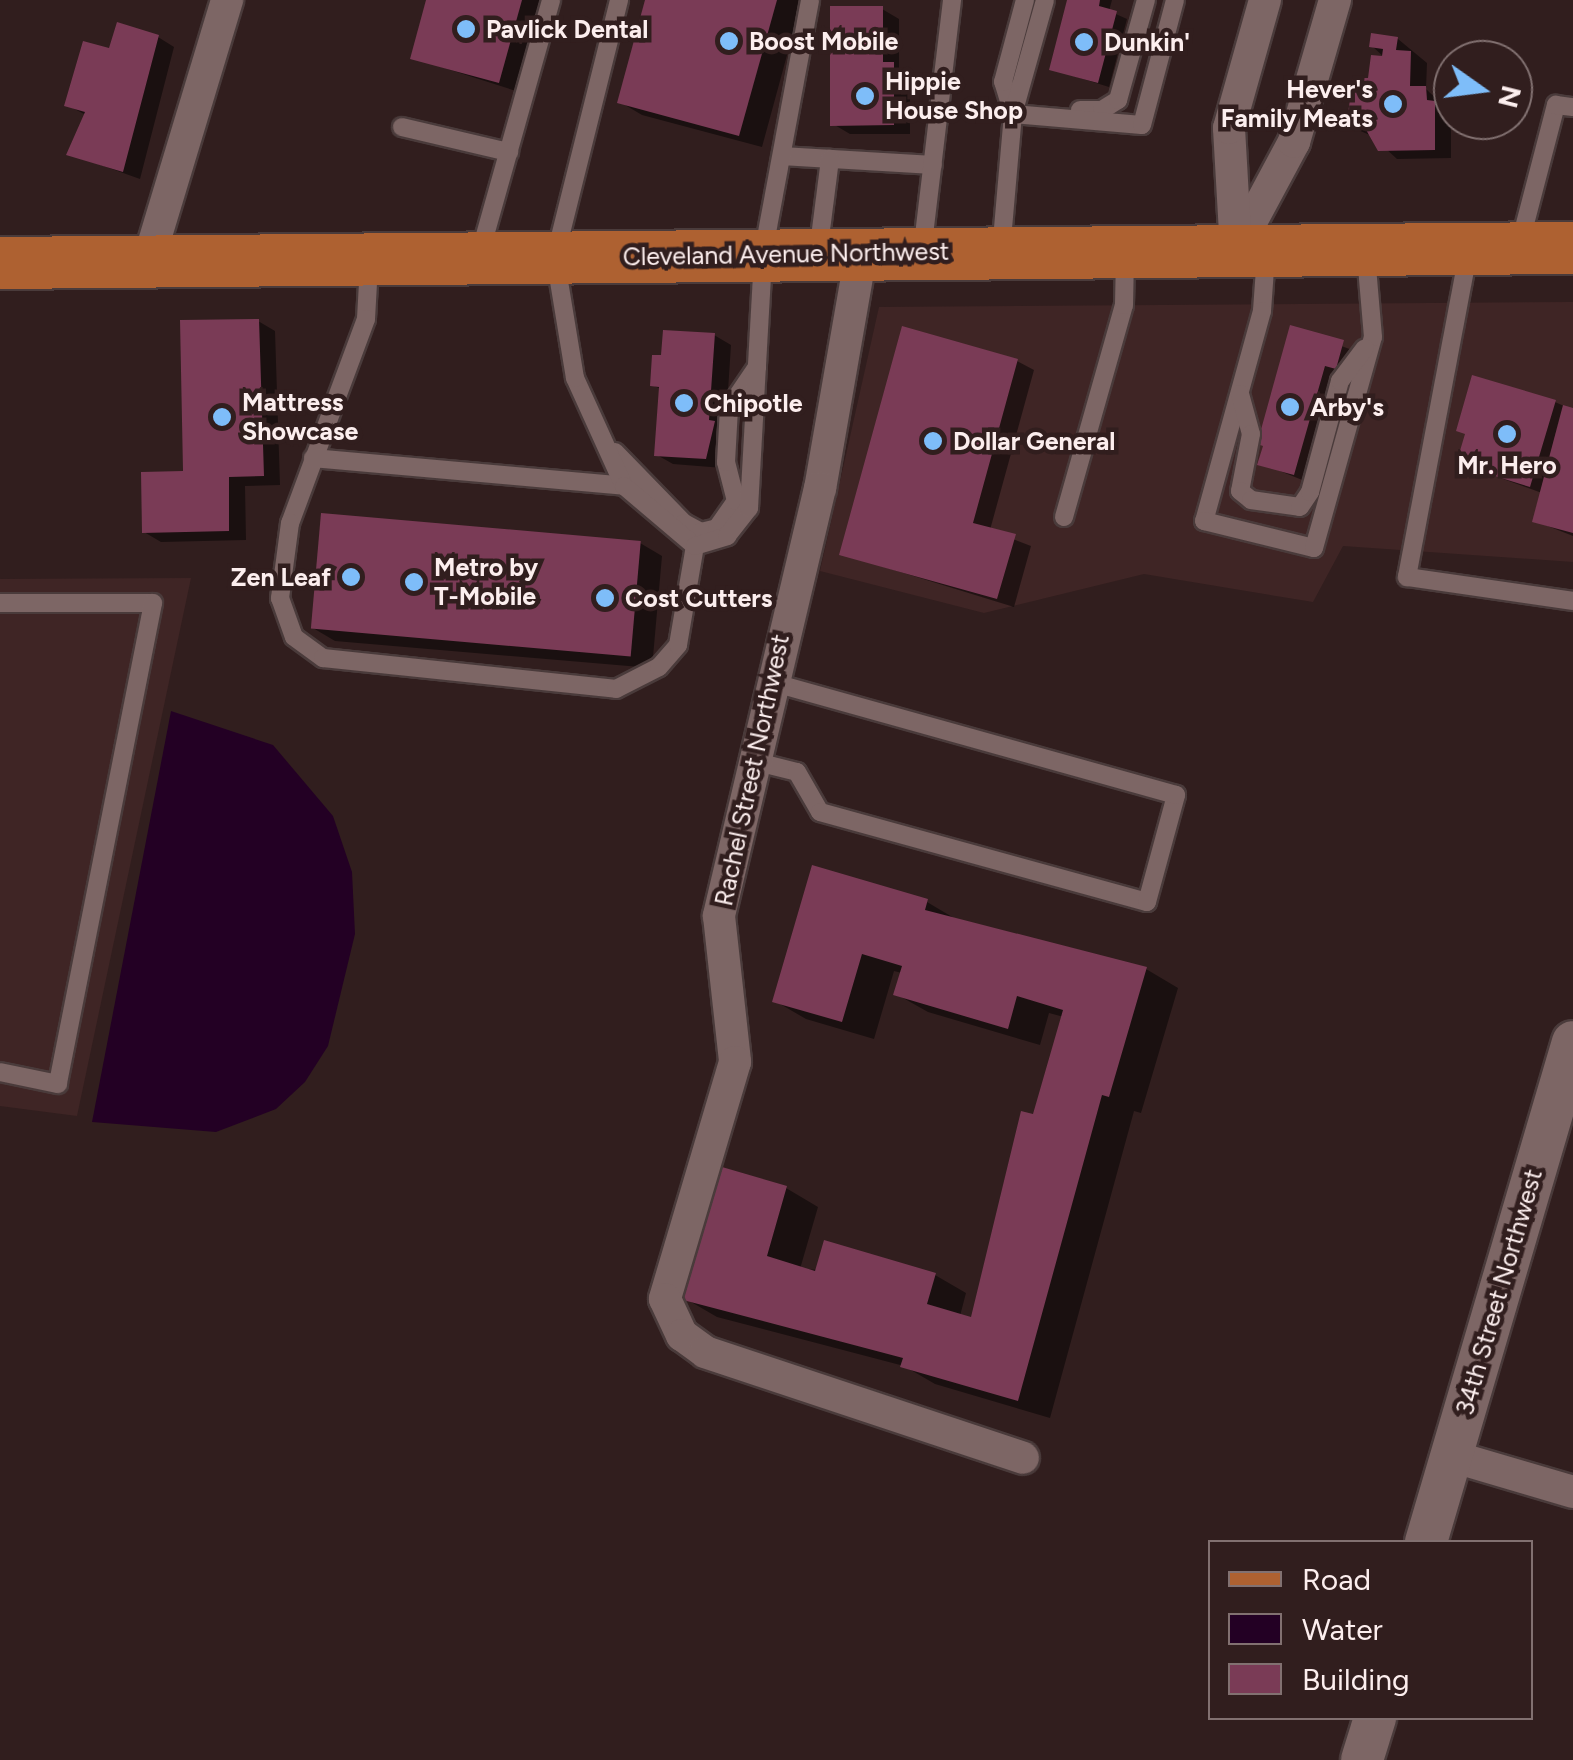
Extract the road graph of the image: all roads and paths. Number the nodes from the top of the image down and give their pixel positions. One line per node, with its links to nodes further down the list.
1 (227, 0): 32 (street)
2 (551, 0): 16 (lane)
3 (619, 0): 29 (lane)
4 (810, 0): 17 (lane)
5 (952, 0): 19 (lane)
6 (1025, 0): 13 (lane)
7 (1046, 0): 13 (lane)
8 (1146, 0): 14 (lane)
9 (1174, 0): 14 (lane)
10 (1265, 0): 21 (street)
11 (1335, 0): 21 (street)
12 (1572, 104): 23 (lane)
13 (1013, 114): 14 (lane); 26 (lane)
14 (1056, 118)
15 (402, 126): 16 (lane)
16 (508, 152): 30 (lane)
17 (782, 156): 18 (lane); 27 (lane)
18 (830, 158): 19 (lane); 28 (lane)
19 (932, 165): 25 (lane)
20 (1573, 248): 23 (main road, Cleveland Avenue Northwest)
21 (1251, 249): 22 (main road, Cleveland Avenue Northwest); 24 (main road, Cleveland Avenue Northwest); 36 (lane)
22 (1365, 249): 23 (main road, Cleveland Avenue Northwest); 34 (lane)
23 (1494, 249): 42 (lane)
24 (1125, 250): 26 (main road, Cleveland Avenue Northwest); 40 (lane)
25 (922, 252): 26 (main road, Cleveland Avenue Northwest); 28 (main road, Cleveland Avenue Northwest)
26 (1001, 252)
27 (763, 254): 28 (main road, Cleveland Avenue Northwest); 29 (main road, Cleveland Avenue Northwest); 35 (lane)
28 (839, 254): 44 (street, Rachel Street Northwest)
29 (556, 257): 30 (main road, Cleveland Avenue Northwest); 37 (lane)
30 (479, 258): 31 (main road, Cleveland Avenue Northwest)
31 (369, 260): 32 (main road, Cleveland Avenue Northwest); 38 (lane)
32 (148, 262): 33 (main road, Cleveland Avenue Northwest)
33 (0, 263)
34 (1373, 338): 36 (lane); 36 (lane)
35 (758, 366): 37 (lane); 41 (lane)
36 (1240, 394)
37 (604, 441): 39 (lane)
38 (313, 458): 39 (lane); 41 (lane)
39 (624, 486): 41 (lane)
40 (1064, 517)
41 (694, 546)
42 (1573, 601)
43 (0, 603): 47 (lane)
44 (770, 682): 45 (street, Rachel Street Northwest); 45 (lane)
45 (754, 761): 49 (street, Rachel Street Northwest)
46 (1573, 1042): 48 (street, 34th Street Northwest)
47 (0, 1072)
48 (1451, 1456): 50 (street); 51 (street, 34th Street Northwest)
49 (1022, 1458)
50 (1573, 1492)
51 (1427, 1540)
52 (1374, 1720): 53 (street)
53 (1362, 1760)

